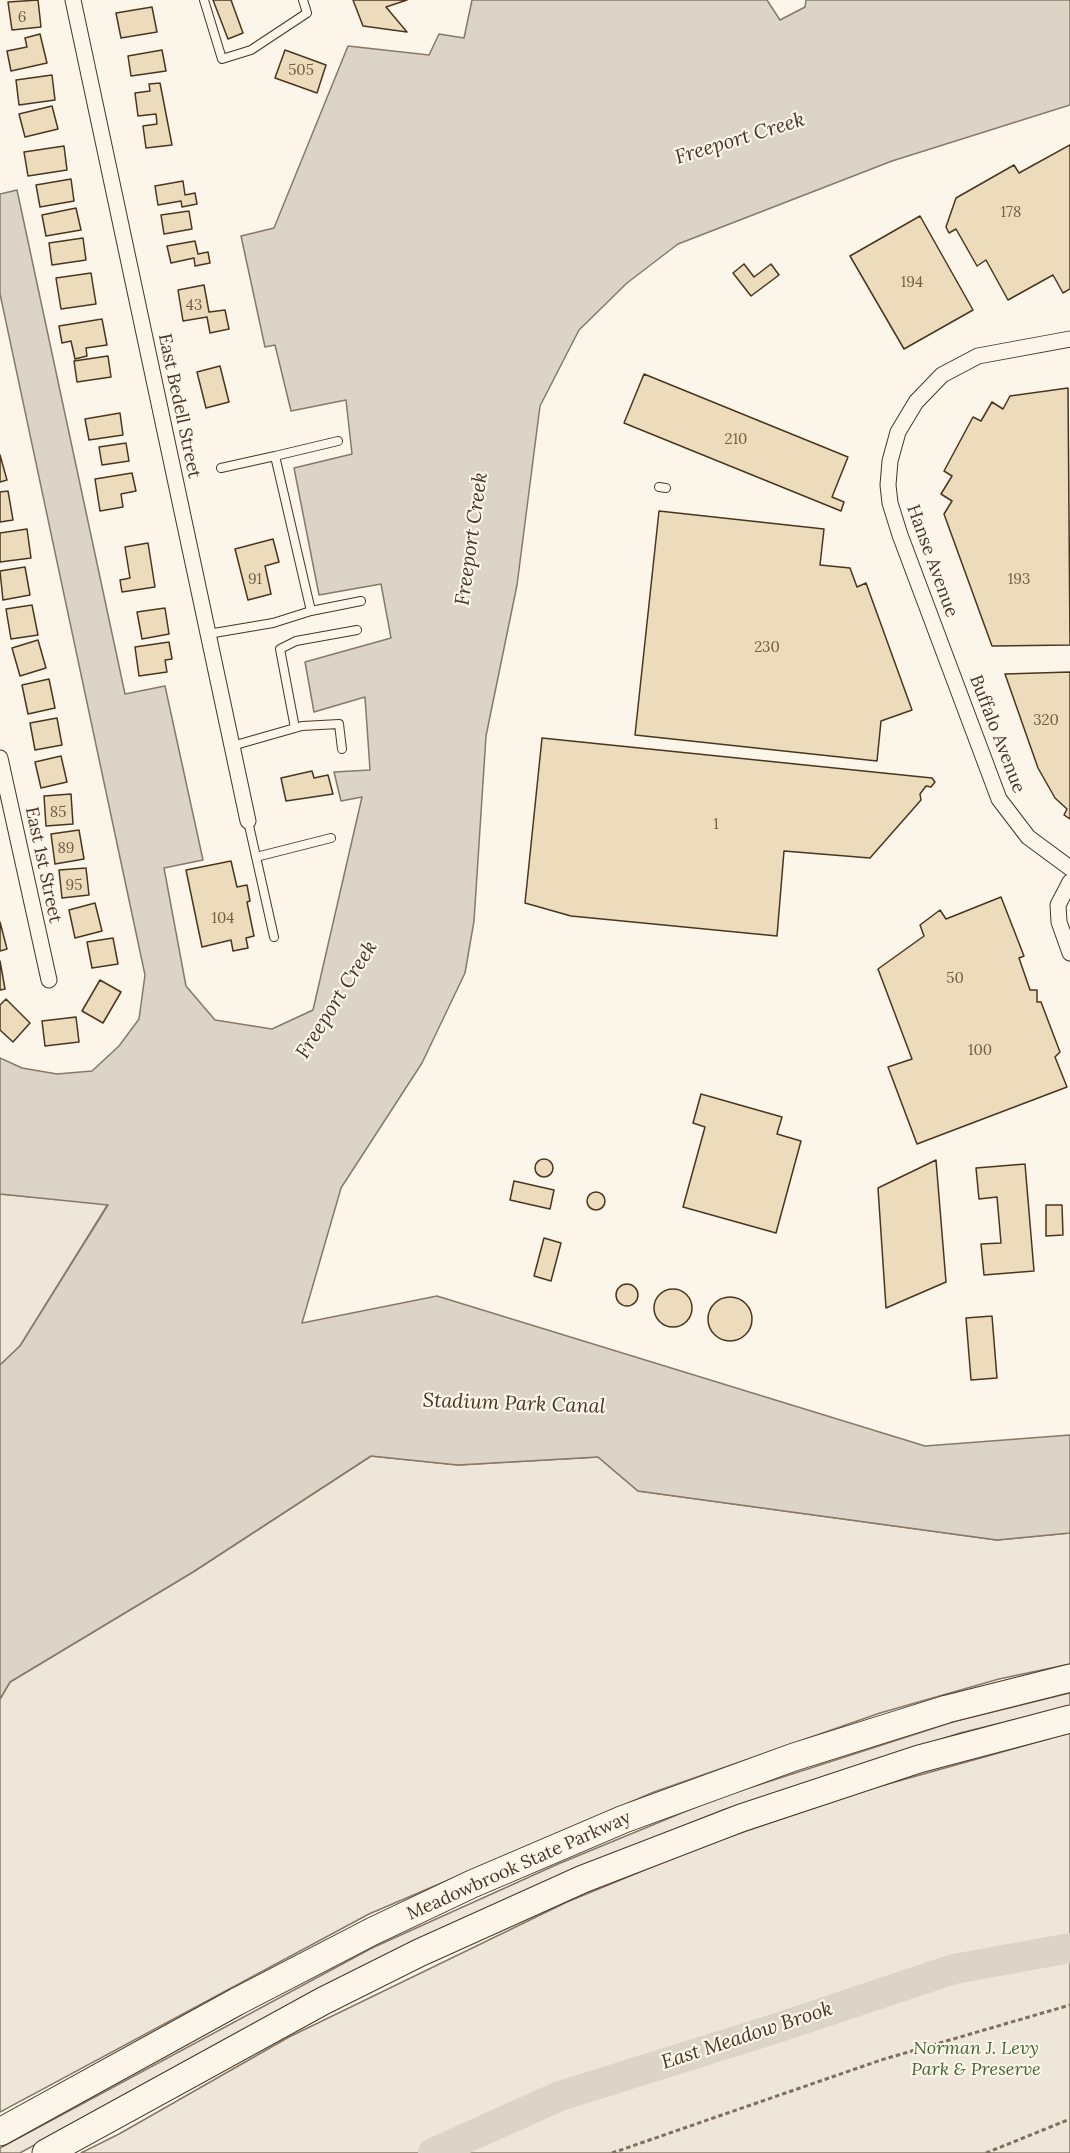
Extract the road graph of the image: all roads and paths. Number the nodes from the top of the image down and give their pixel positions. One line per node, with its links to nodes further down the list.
1 (73, 0): 11 (street, East Bedell Street)
2 (204, 0): 3 (lane)
3 (303, 0)
4 (1070, 339): 12 (street, Hanse Avenue)
5 (338, 441): 6 (lane)
6 (275, 456): 7 (lane); 9 (lane)
7 (221, 468)
8 (362, 601): 9 (lane)
9 (311, 611): 11 (lane)
10 (357, 630): 13 (lane)
11 (208, 634): 14 (street, East Bedell Street)
12 (946, 658): 20 (street, Buffalo Avenue)
13 (295, 728): 14 (lane); 15 (lane)
14 (232, 746): 17 (street, East Bedell Street)
15 (342, 749)
16 (0, 758): 24 (street, East 1st Street)
17 (248, 821): 19 (lane)
18 (331, 838): 19 (lane)
19 (256, 857): 22 (lane)
20 (1070, 868)
21 (1070, 882): 23 (street)
22 (274, 938)
23 (1070, 953)
24 (49, 980)
25 (1070, 1678): 29 (highway, Meadowbrook State Parkway)
26 (1070, 1719): 30 (highway, Meadowbrook State Parkway)
27 (1070, 2005): 31 (path)
28 (1070, 2119): 32 (path)
29 (0, 2132)
30 (46, 2153)
31 (612, 2153)
32 (986, 2153)

